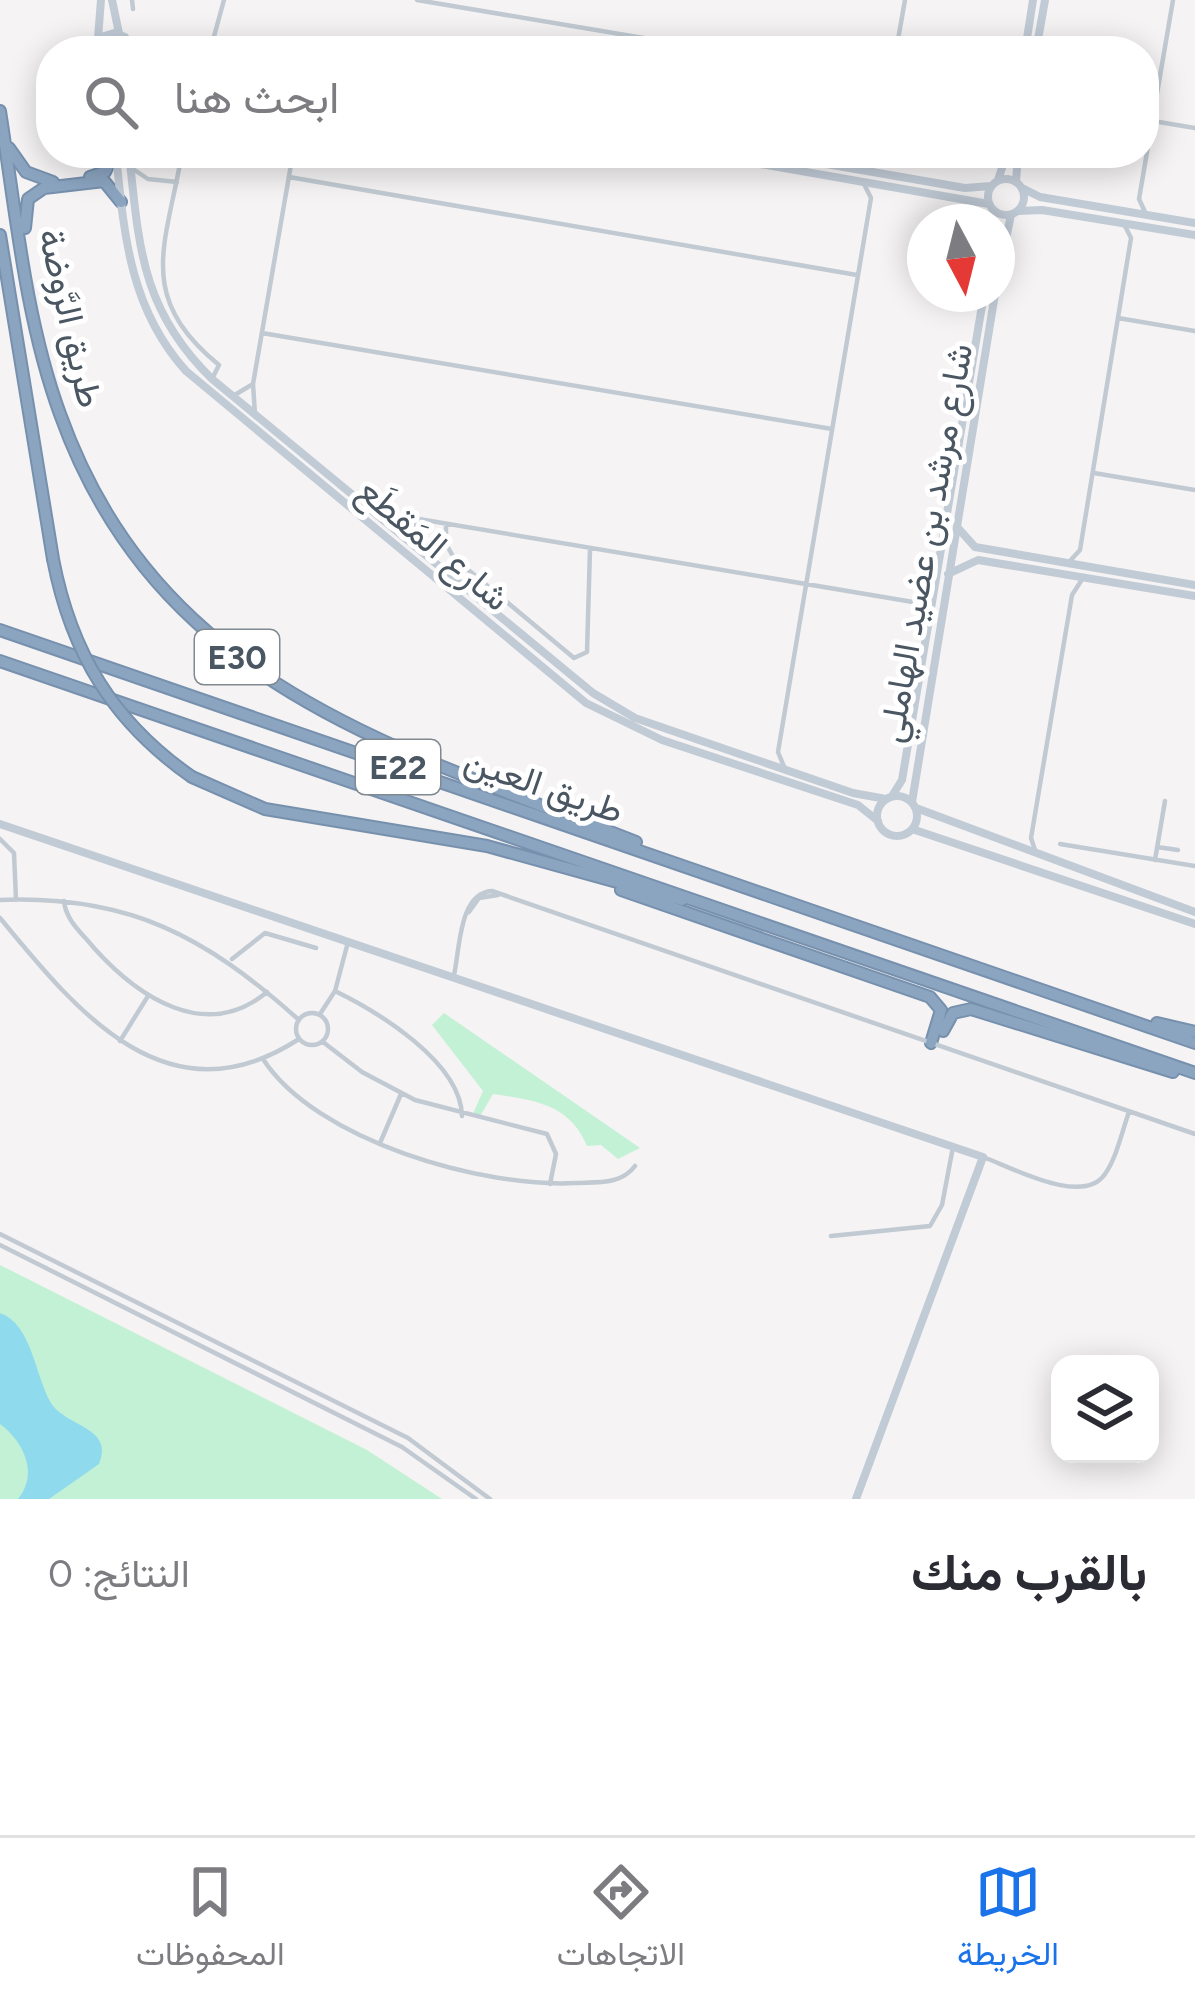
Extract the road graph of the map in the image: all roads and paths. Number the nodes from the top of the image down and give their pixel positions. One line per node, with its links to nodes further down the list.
1 (100, 0): 12 (street)
2 (112, 0): 11 (street)
3 (132, 0): 10 (street)
4 (224, 0): 14 (street)
5 (417, 0): 15 (street)
6 (905, 0): 16 (street)
7 (1034, 0): 17 (street)
8 (1045, 0): 18 (street)
9 (1173, 0): 19 (street)
10 (133, 9)
11 (120, 34): 13 (street)
12 (98, 36)
13 (109, 36)
14 (218, 36)
15 (632, 36)
16 (899, 36)
17 (1027, 36)
18 (1039, 36)
19 (1159, 81)
20 (0, 112): 23 (highway, طريق الرَّوضة / E30)
21 (1159, 122): 22 (street)
22 (1195, 128)
23 (5, 141): 24 (highway); 63 (highway, طريق الرَّوضة / E30)
24 (107, 168)
25 (119, 168): 47 (street, شارع المَقطَع)
26 (130, 168): 47 (street, شارع المَقطَع)
27 (133, 168): 40 (street)
28 (179, 168): 42 (street)
29 (290, 168): 39 (street)
30 (821, 168): 37 (street)
31 (835, 168): 37 (street)
32 (859, 168): 37 (street)
33 (885, 168): 38 (street)
34 (1000, 168): 43 (street)
35 (1018, 168): 44 (street)
36 (1144, 168): 48 (street)
37 (854, 172): 38 (street); 41 (street)
38 (888, 174): 43 (street)
39 (289, 177): 62 (street); 68 (street)
40 (148, 179): 42 (street); 47 (street)
41 (861, 181): 45 (street); 46 (street)
42 (177, 182): 69 (street)
43 (994, 183): 44 (street); 50 (street)
44 (1019, 185): 51 (street); 52 (street)
45 (886, 186): 46 (street); 49 (street)
46 (871, 198): 62 (street)
47 (127, 199): 63 (highway); 69 (street, شارع المَقطَع); 75 (street, شارع المَقطَع)
48 (1139, 199): 51 (street); 53 (street)
49 (957, 204)
50 (993, 204)
51 (1126, 212): 53 (street)
52 (1015, 213): 56 (street)
53 (1147, 215): 54 (street)
54 (1182, 220): 55 (street); 58 (street)
55 (1195, 223)
56 (1124, 224): 57 (street); 61 (street)
57 (1143, 226): 58 (street); 61 (street)
58 (1180, 233): 60 (street)
59 (0, 235): 118 (highway, طريق الرَّوضة, bridge)
60 (1195, 236)
61 (1131, 238): 66 (street)
62 (858, 275): 73 (street)
63 (30, 303): 126 (highway, طريق الرَّوضة / E30)
64 (981, 312): 96 (street, شارع مرشد بن عضيد الهاملي)
65 (992, 312): 80 (street, شارع مرشد بن عضيد الهاملي)
66 (1118, 318): 67 (street); 76 (street)
67 (1195, 331)
68 (262, 333): 70 (street); 73 (street)
69 (212, 379): 71 (street, شارع المَقطَع)
70 (253, 384): 71 (street); 72 (street)
71 (233, 396): 72 (street, شارع المَقطَع)
72 (256, 415): 74 (street, شارع المَقطَع)
73 (832, 429): 92 (street)
74 (306, 457): 75 (street); 78 (street, شارع المَقطَع)
75 (292, 461): 99 (street, شارع المَقطَع)
76 (1092, 473): 77 (street); 85 (street)
77 (1195, 490)
78 (371, 511): 79 (street); 82 (street, شارع المَقطَع)
79 (418, 519): 81 (street); 82 (street)
80 (956, 521): 84 (street); 89 (street, شارع مرشد بن عضيد الهاملي)
81 (446, 524): 83 (street); 83 (street)
82 (409, 542): 98 (street, شارع المَقطَع)
83 (590, 548): 92 (street)
84 (990, 550): 86 (street); 87 (street)
85 (1080, 550): 87 (street); 88 (street)
86 (989, 562): 89 (street); 90 (street)
87 (1068, 563): 88 (street)
88 (1087, 566): 93 (street)
89 (947, 575): 108 (street, شارع مرشد بن عضيد الهاملي)
90 (1066, 575): 91 (street); 94 (street)
91 (1083, 578): 94 (street); 95 (street)
92 (807, 584): 97 (street); 103 (street)
93 (1195, 585)
94 (1072, 592): 112 (street)
95 (1195, 596)
96 (932, 597): 97 (street); 100 (street, شارع مرشد بن عضيد الهاملي)
97 (913, 602): 100 (street)
98 (487, 607): 99 (street); 104 (street, شارع المَقطَع)
99 (477, 614): 109 (street, شارع المَقطَع)
100 (928, 615): 106 (street, شارع مرشد بن عضيد الهاملي)
101 (0, 630): 126 (highway, طريق العين / E22)
102 (0, 661): 130 (highway, طريق العين / E22)
103 (778, 752): 104 (street); 105 (street)
104 (761, 761): 105 (street, شارع المَقطَع)
105 (786, 770): 106 (street, شارع المَقطَع)
106 (889, 798): 108 (street); 109 (street)
107 (1165, 801): 115 (street)
108 (914, 805): 111 (street); 116 (street)
109 (878, 821): 111 (street)
110 (0, 824): 131 (street)
111 (912, 829): 122 (street)
112 (1031, 838): 116 (street); 119 (street)
113 (0, 839): 124 (street)
114 (1060, 844): 120 (street)
115 (1157, 847): 117 (street); 120 (street)
116 (1017, 849): 119 (street)
117 (1178, 850)
118 (522, 855): 130 (highway, طريق الرَّوضة); 146 (highway)
119 (1043, 859): 127 (street)
120 (1155, 860): 121 (street)
121 (1195, 866)
122 (1119, 898): 127 (street); 129 (street)
123 (0, 900): 124 (street)
124 (16, 900): 125 (street)
125 (64, 901): 133 (street); 137 (street)
126 (796, 904): 139 (highway, E22)
127 (1195, 912)
128 (0, 918): 143 (street)
129 (1195, 924)
130 (792, 932): 148 (highway, E22)
131 (348, 942): 134 (street); 135 (street)
132 (316, 948): 133 (street)
133 (230, 961): 136 (street)
134 (453, 978): 146 (street); 154 (street)
135 (335, 991): 138 (street); 151 (street)
136 (268, 992): 137 (street); 140 (street)
137 (148, 996): 143 (street)
138 (320, 1015): 140 (street); 144 (street)
139 (1119, 1016): 141 (highway); 145 (highway, E22)
140 (299, 1019): 142 (street)
141 (1195, 1032)
142 (299, 1039): 144 (street); 147 (street)
143 (120, 1041): 147 (street)
144 (323, 1042): 149 (street)
145 (1195, 1042)
146 (935, 1044): 148 (highway); 150 (street)
147 (263, 1060): 153 (street)
148 (1195, 1075)
149 (401, 1094): 151 (street); 153 (street)
150 (1129, 1112): 152 (street); 155 (street)
151 (462, 1116): 157 (street)
152 (1195, 1134)
153 (380, 1143): 157 (street)
154 (953, 1147): 155 (street); 159 (street)
155 (983, 1157): 163 (street)
156 (635, 1166): 157 (street)
157 (550, 1184)
158 (0, 1234): 162 (street)
159 (831, 1236)
160 (0, 1246): 161 (street)
161 (476, 1499)
162 (490, 1499)
163 (856, 1499)

